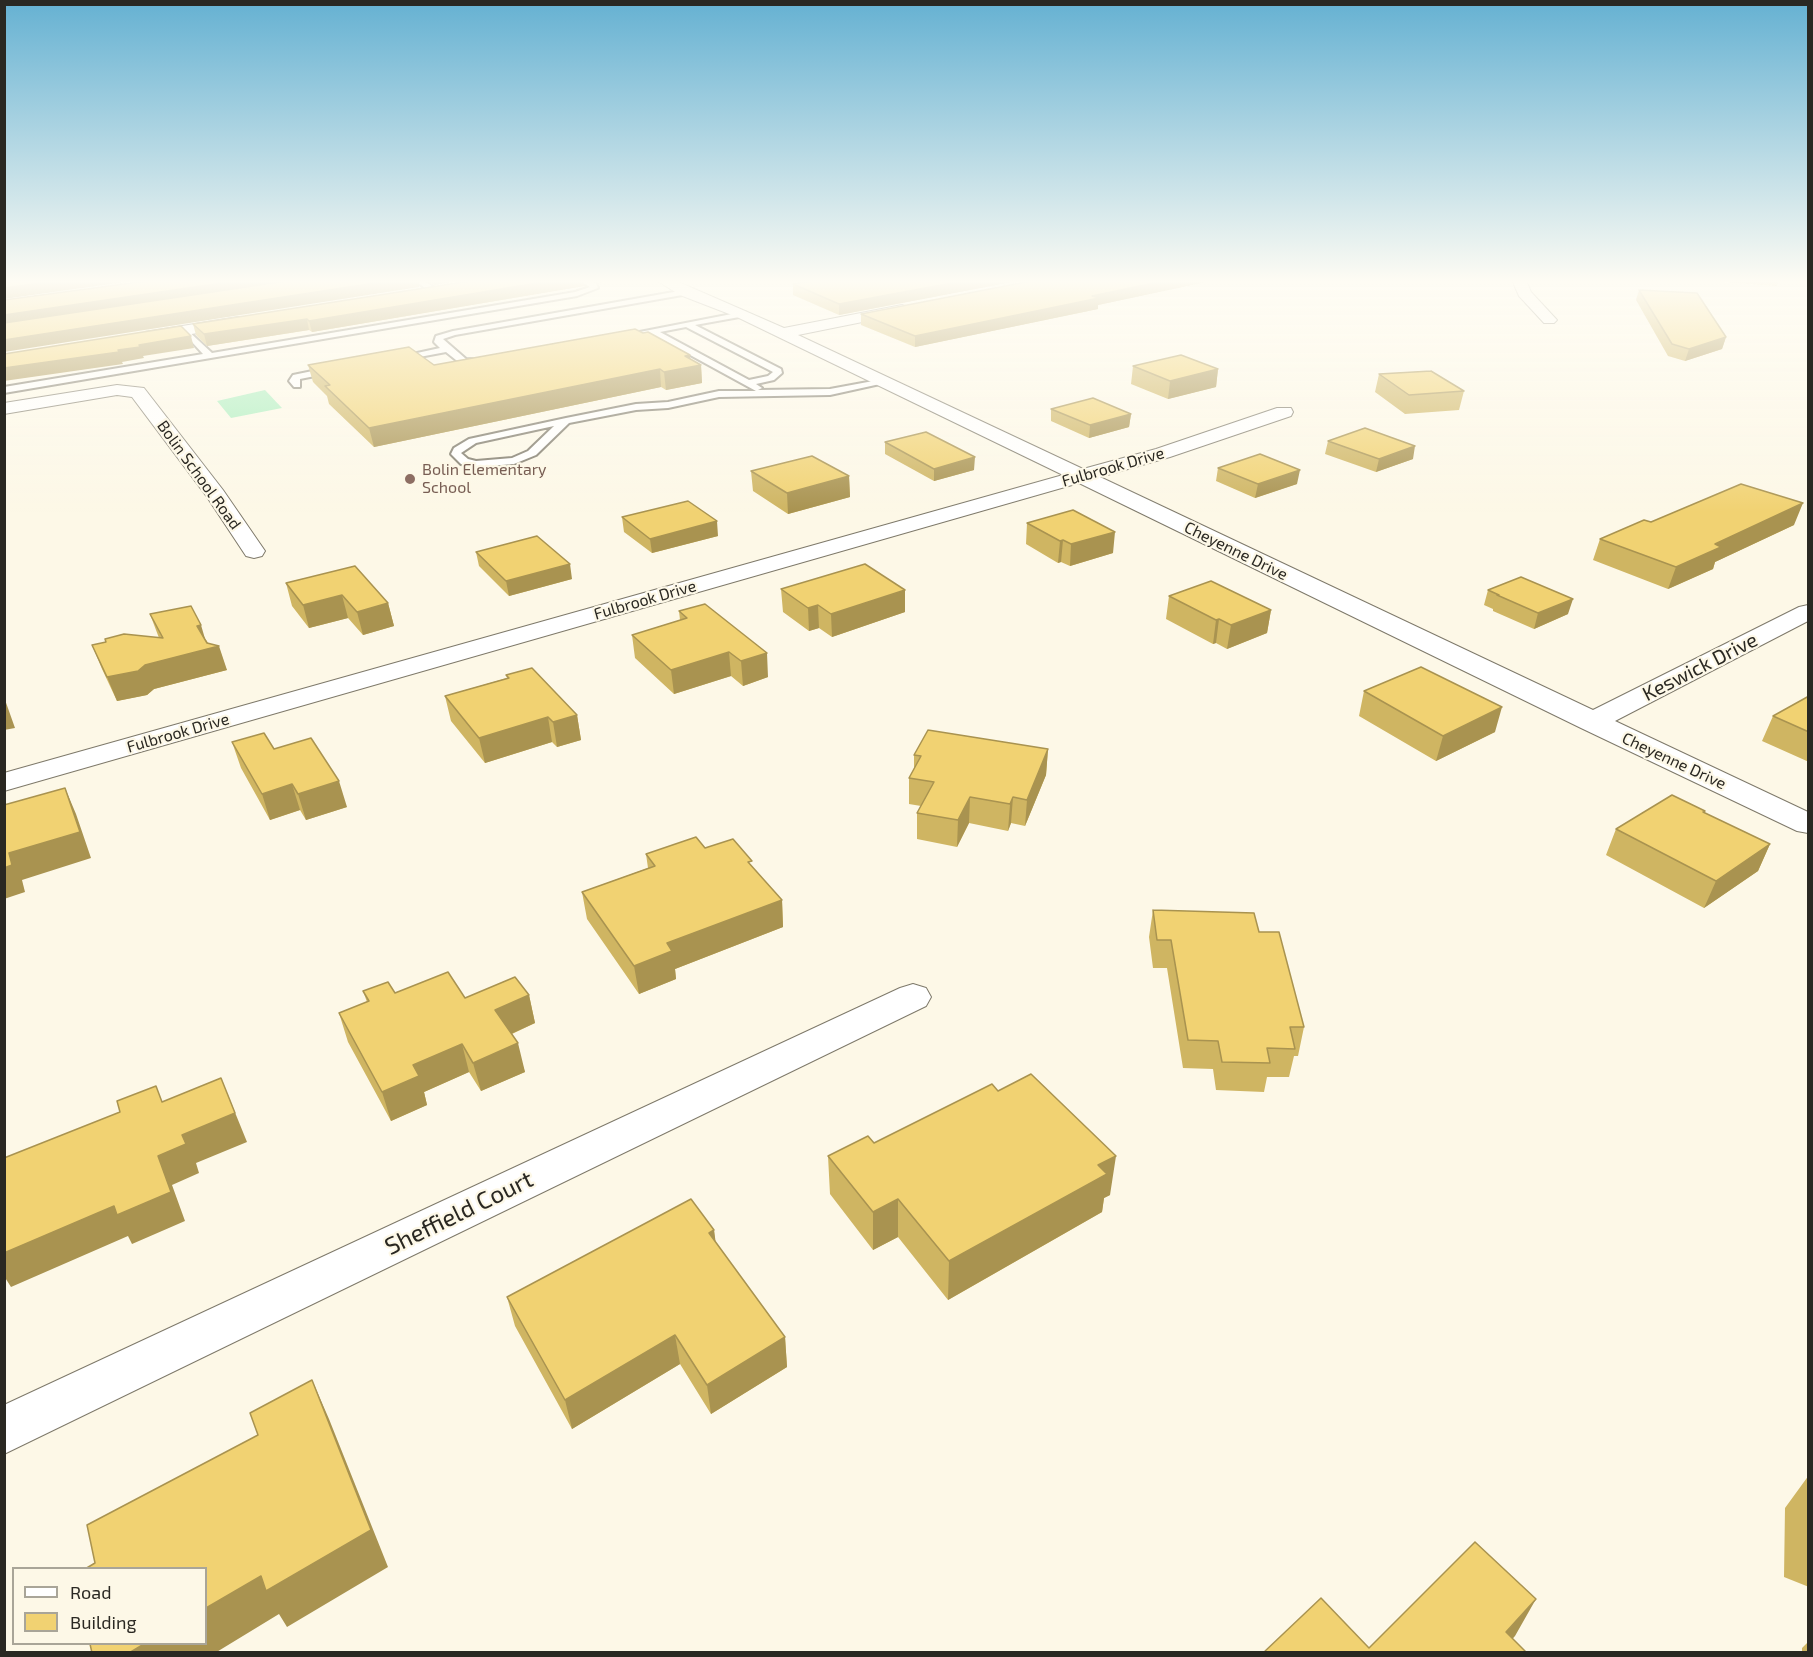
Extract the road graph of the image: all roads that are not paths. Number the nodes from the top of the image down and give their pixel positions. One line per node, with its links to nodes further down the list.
1 (201, 357): 13 (lane)
2 (402, 357): 7 (lane)
3 (458, 357): 8 (lane)
4 (701, 357): 11 (lane)
5 (752, 357): 11 (lane)
6 (833, 357): 10 (street, Cheyenne Drive)
7 (393, 359)
8 (492, 361)
9 (337, 369): 12 (lane)
10 (884, 382): 14 (lane); 18 (street, Cheyenne Drive)
11 (748, 383): 14 (lane)
12 (297, 385)
13 (4, 390)
14 (766, 393): 17 (lane)
15 (4, 409): 19 (street, Bolin School Road)
16 (1284, 412): 18 (street, Fulbrook Drive)
17 (566, 421): 17 (lane)
18 (1080, 477): 21 (street, Cheyenne Drive); 22 (street, Fulbrook Drive)
19 (254, 551)
20 (1809, 612): 21 (street, Keswick Drive)
21 (1591, 722): 23 (street, Cheyenne Drive)
22 (4, 782)
23 (1809, 824)
24 (913, 997): 25 (street, Sheffield Court)
25 (4, 1430)

